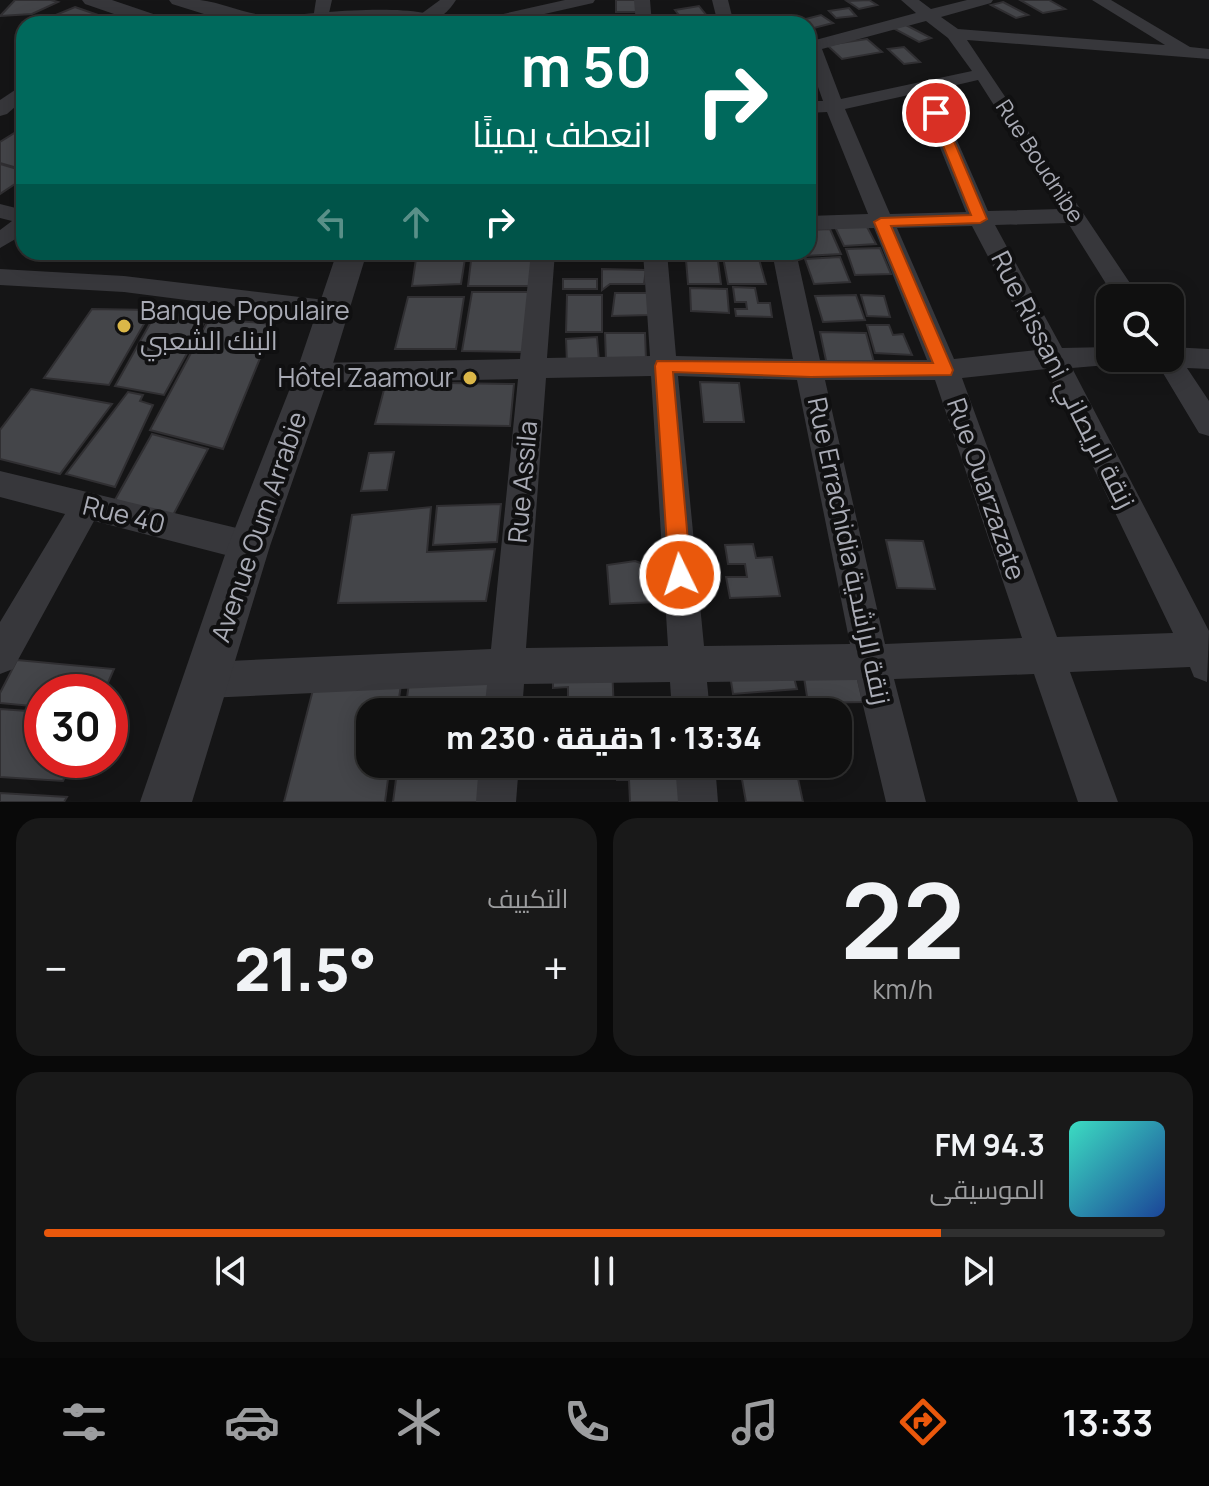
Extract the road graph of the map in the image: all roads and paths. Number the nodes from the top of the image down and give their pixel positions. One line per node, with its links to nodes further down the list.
1 (92, 0): 10 (street)
2 (179, 0): 11 (street)
3 (587, 0): 8 (street)
4 (909, 0): 9 (street, Rue Boudnibe)
5 (985, 0): 9 (street)
6 (1100, 0): 17 (street)
7 (322, 9): 12 (street); 13 (street)
8 (556, 10): 14 (street)
9 (927, 15): 15 (street, Rue Boudnibe); 16 (street)
10 (140, 16)
11 (232, 16)
12 (298, 16)
13 (407, 16)
14 (522, 16)
15 (954, 34): 17 (street); 19 (street, Rue Boudnibe)
16 (816, 44)
17 (1190, 52): 18 (street)
18 (1209, 54)
19 (983, 74): 21 (street); 25 (street, Rue Boudnibe)
20 (816, 79): 23 (street, Rue Ouarzazate)
21 (925, 87): 23 (street); 26 (street, Rue Rissani زنقة الريصاني)
22 (16, 97): 24 (street)
23 (821, 106): 27 (street, Rue Ouarzazate)
24 (0, 110)
25 (1075, 216): 26 (street); 36 (street, Rue Boudnibe)
26 (980, 219): 27 (street); 39 (street, Rue Rissani زنقة الريصاني)
27 (881, 222): 28 (street); 45 (street, Rue Ouarzazate)
28 (816, 223)
29 (16, 227): 30 (street)
30 (0, 241)
31 (349, 260): 37 (street, Avenue Oum Arrabie)
32 (542, 260): 43 (street, Rue Assila)
33 (656, 260): 42 (street)
34 (786, 260): 44 (street, Rue Errachidia زنقة الراشدية)
35 (0, 277): 37 (street)
36 (1119, 284)
37 (333, 310): 47 (street, Avenue Oum Arrabie)
38 (1096, 357): 39 (street)
39 (1054, 358): 45 (street); 54 (street, Rue Rissani زنقة الريصاني)
40 (1184, 358): 41 (street)
41 (1209, 359)
42 (664, 366): 43 (street); 44 (street); 56 (street)
43 (534, 369): 47 (street); 57 (street, Rue Assila)
44 (811, 370): 45 (street); 55 (street, Rue Errachidia زنقة الراشدية)
45 (945, 370): 52 (street, Rue Ouarzazate)
46 (1177, 372): 48 (street)
47 (313, 373): 51 (street, Avenue Oum Arrabie)
48 (1209, 425)
49 (0, 484): 50 (street, Rue 40)
50 (86, 506): 51 (street, Rue 40); 53 (street)
51 (249, 546): 58 (street, Avenue Oum Arrabie)
52 (1044, 654): 54 (street); 55 (street); 67 (street, Rue Ouarzazate)
53 (0, 656)
54 (1205, 656)
55 (871, 662): 56 (street); 66 (street, Rue Errachidia زنقة الراشدية)
56 (687, 664): 57 (street); 60 (street)
57 (506, 666): 58 (street); 59 (street, Rue Assila)
58 (207, 680): 63 (street, Avenue Oum Arrabie)
59 (504, 698)
60 (690, 698)
61 (498, 778): 64 (street)
62 (696, 778): 65 (street)
63 (166, 802)
64 (496, 802)
65 (698, 802)
66 (906, 802)
67 (1098, 802)

